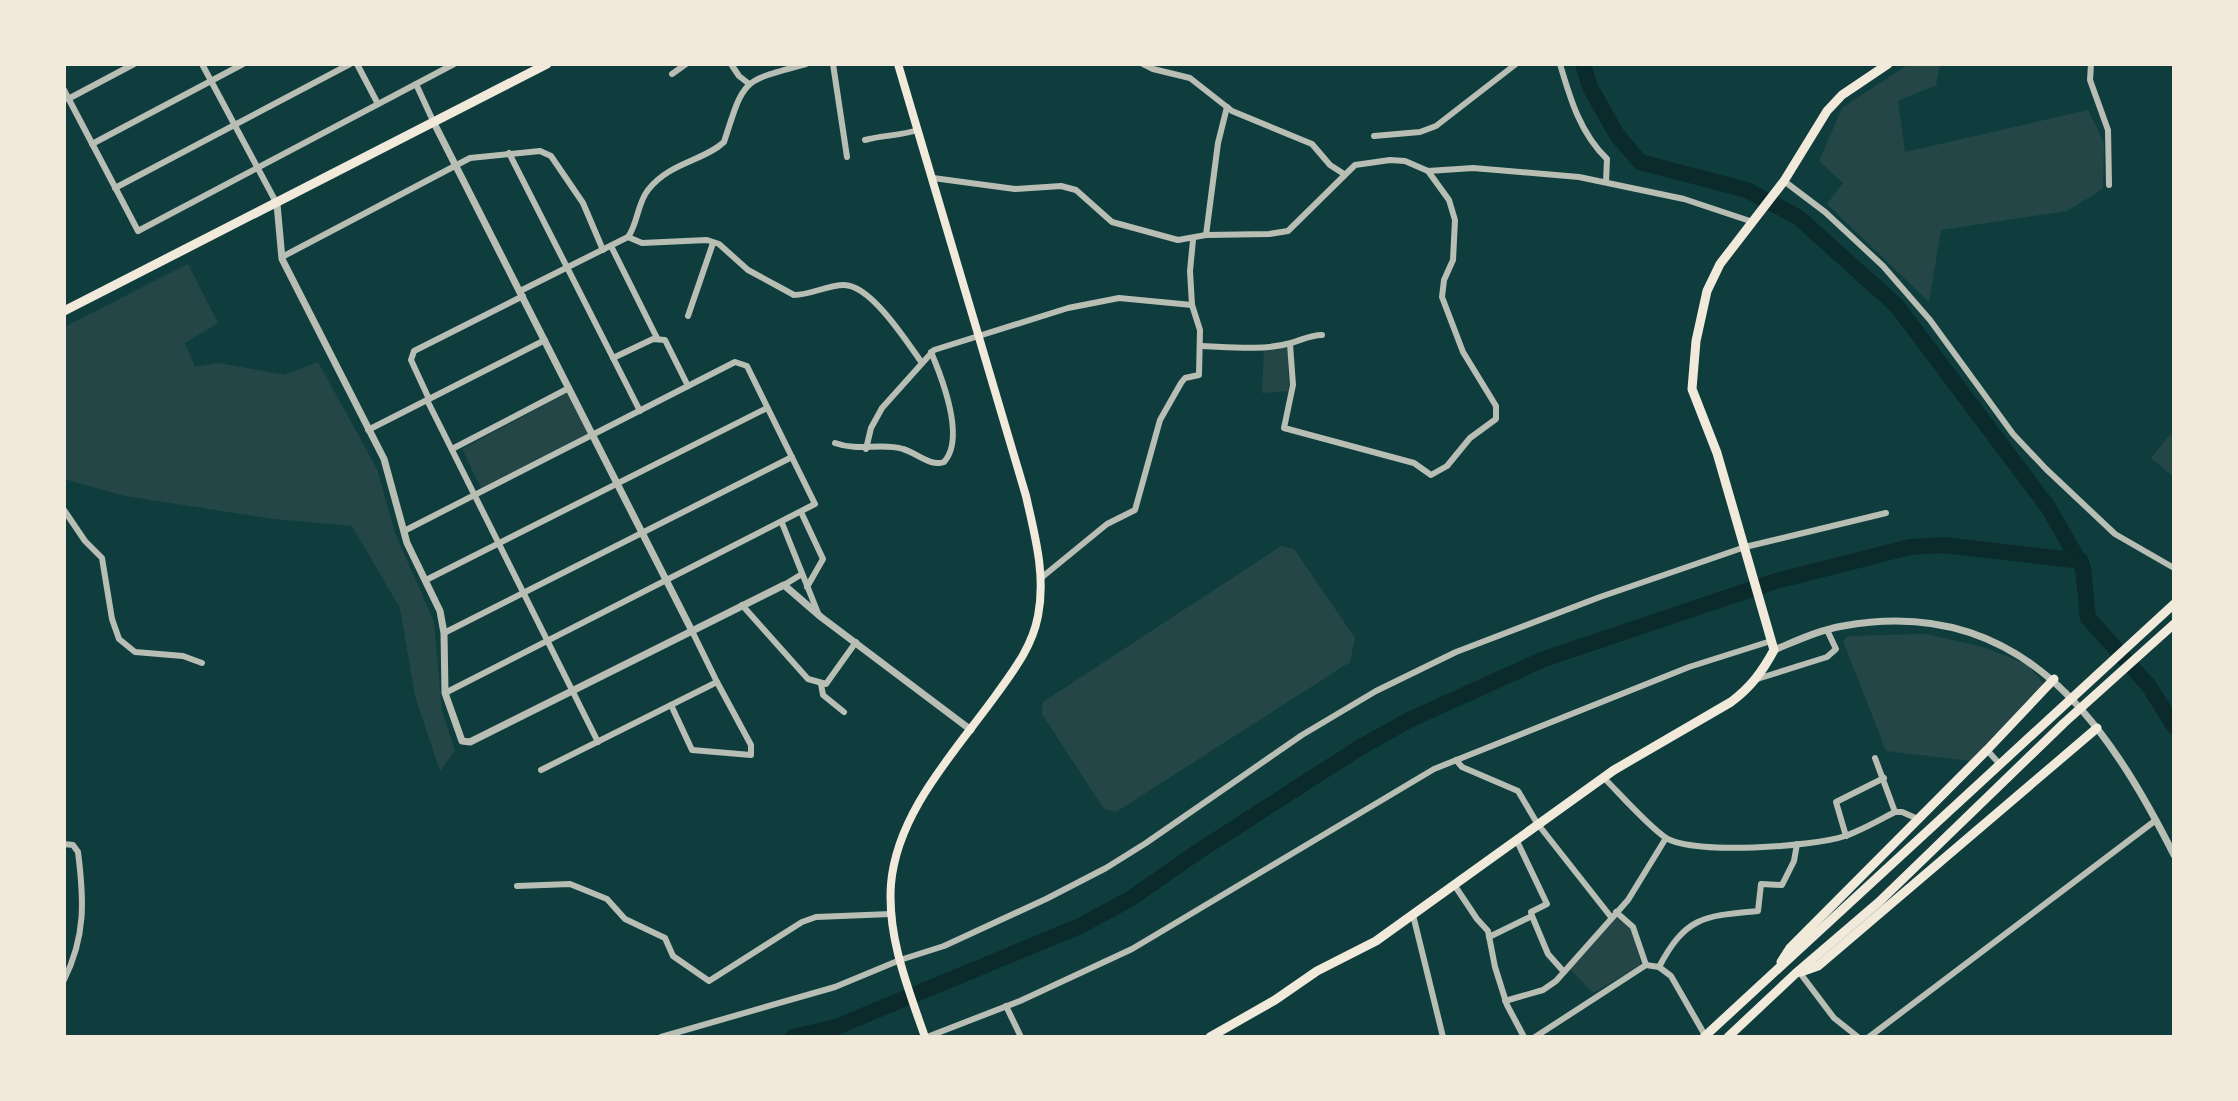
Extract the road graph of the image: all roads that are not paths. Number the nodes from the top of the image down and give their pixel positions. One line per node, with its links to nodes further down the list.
1 (134, 64): 23 (street)
2 (202, 64): 19 (street)
3 (243, 64): 19 (street)
4 (350, 64): 27 (street)
5 (357, 64): 24 (street)
6 (454, 64): 21 (street)
7 (547, 64): 26 (main road)
8 (686, 64): 18 (street)
9 (731, 64): 20 (street)
10 (806, 64): 20 (street)
11 (833, 64): 33 (street)
12 (898, 64): 28 (main road)
13 (1143, 64): 25 (street)
14 (1516, 64): 29 (street)
15 (1560, 64): 39 (street)
16 (1888, 64): 40 (main road)
17 (2091, 64): 41 (street)
18 (672, 74)
19 (211, 81): 27 (street); 31 (street)
20 (748, 83): 46 (street)
21 (416, 84): 24 (street); 26 (street)
22 (64, 90): 23 (street)
23 (68, 99): 31 (street)
24 (378, 104): 35 (street)
25 (1227, 107): 37 (street); 45 (street)
26 (434, 123): 34 (street); 43 (main road)
27 (235, 125): 35 (street); 42 (street)
28 (918, 130): 30 (street); 38 (main road)
29 (1374, 136)
30 (865, 140)
31 (92, 144): 42 (street)
32 (509, 153): 34 (street); 50 (street); 52 (street)
33 (847, 157)
34 (456, 165): 51 (street); 53 (street)
35 (258, 168): 42 (street); 43 (street)
36 (1428, 171): 37 (street); 39 (street); 61 (street)
37 (1344, 174): 45 (street)
38 (933, 178): 47 (street); 57 (main road)
39 (1606, 182): 44 (street)
40 (1781, 185): 44 (main road); 87 (street)
41 (2109, 185)
42 (115, 188)
43 (277, 204): 51 (street); 55 (main road)
44 (1754, 221): 86 (main road)
45 (1206, 235): 47 (street)
46 (628, 237): 48 (street); 49 (street)
47 (1193, 240): 54 (street)
48 (713, 243): 56 (street); 65 (street)
49 (611, 246): 50 (street); 59 (street)
50 (603, 250): 52 (street)
51 (282, 257): 71 (street)
52 (567, 268): 53 (street); 64 (street)
53 (522, 294): 60 (street); 68 (street)
54 (1192, 305): 57 (street); 62 (street)
55 (64, 311)
56 (688, 316)
57 (978, 334): 63 (street); 89 (main road)
58 (1322, 335): 61 (street)
59 (657, 338): 64 (street); 66 (street)
60 (545, 340): 67 (street); 68 (street)
61 (1290, 344): 62 (street)
62 (1200, 346): 89 (street)
63 (931, 352): 65 (street); 75 (street)
64 (613, 358): 70 (street)
65 (922, 363): 75 (street)
66 (688, 386): 69 (street); 70 (street)
67 (569, 388): 72 (street); 74 (street)
68 (428, 400): 71 (street); 74 (street)
69 (767, 408): 76 (street); 77 (street)
70 (640, 411): 72 (street)
71 (368, 430): 83 (street)
72 (593, 436): 77 (street); 78 (street)
73 (835, 443): 75 (street)
74 (452, 449): 78 (street)
75 (866, 449)
76 (792, 457): 80 (street); 84 (street)
77 (617, 484): 84 (street); 85 (street)
78 (475, 495): 83 (street); 85 (street)
79 (64, 510): 105 (street)
80 (801, 512): 82 (street); 93 (street)
81 (1886, 513): 86 (street)
82 (782, 523): 88 (street); 91 (street)
83 (404, 531): 90 (street)
84 (642, 533): 91 (street); 94 (street)
85 (499, 544): 90 (street); 94 (street)
86 (1745, 550): 104 (main road); 143 (street)
87 (2174, 567)
88 (802, 574): 92 (street); 93 (street)
89 (1041, 578): 115 (main road)
90 (426, 580): 101 (street)
91 (666, 580): 100 (street); 102 (street)
92 (784, 585): 96 (street); 97 (street)
93 (807, 587): 97 (street)
94 (523, 592): 101 (street); 102 (street)
95 (2174, 604): 148 (main road)
96 (742, 605): 100 (street); 109 (street)
97 (818, 613): 103 (street)
98 (2174, 624): 147 (main road)
99 (1827, 630): 104 (street); 106 (street); 107 (street)
100 (692, 631): 108 (street); 110 (street)
101 (444, 633): 111 (street)
102 (547, 641): 110 (street); 111 (street)
103 (856, 642): 109 (street); 115 (street)
104 (1772, 645): 106 (main road); 119 (street)
105 (202, 663)
106 (1757, 679): 122 (main road)
107 (2054, 679): 114 (street); 117 (main road)
108 (717, 682): 112 (street); 112 (street)
109 (821, 684): 113 (street)
110 (573, 690): 111 (street); 116 (street)
111 (445, 693)
112 (671, 705): 116 (street)
113 (844, 712)
114 (2097, 728): 125 (main road); 128 (street)
115 (971, 730): 138 (main road)
116 (598, 742): 121 (street)
117 (1987, 750): 120 (street); 127 (main road)
118 (1875, 758): 123 (street)
119 (1456, 760): 129 (street); 151 (street)
120 (1996, 760)
121 (541, 770)
122 (1604, 778): 129 (main road); 131 (street)
123 (1884, 778): 126 (street); 130 (street)
124 (2016, 783): 125 (street)
125 (2024, 791): 147 (main road)
126 (1895, 812): 127 (street); 130 (street)
127 (1918, 819): 148 (main road)
128 (2156, 820): 135 (street); 162 (street)
129 (1537, 823): 132 (main road); 139 (street)
130 (1846, 836): 134 (street)
131 (1666, 838): 134 (street); 139 (street)
132 (1516, 839): 137 (main road); 141 (street)
133 (64, 844): 149 (street)
134 (1797, 844): 145 (street)
135 (2174, 855)
136 (517, 886): 138 (street)
137 (1455, 886): 140 (main road); 142 (street)
138 (891, 914): 143 (main road)
139 (1614, 914): 144 (street); 146 (street)
140 (1413, 915): 156 (main road); 157 (street)
141 (1532, 916): 142 (street); 146 (street)
142 (1489, 937): 150 (street)
143 (900, 961): 152 (main road); 154 (street)
144 (1646, 965): 145 (street); 159 (street)
145 (1659, 967): 153 (street)
146 (1564, 972): 150 (street)
147 (1797, 973): 160 (main road); 161 (street)
148 (1773, 975): 153 (main road)
149 (64, 980)
150 (1505, 1001): 158 (street)
151 (1006, 1006): 152 (street); 155 (street)
152 (925, 1036)
153 (1705, 1036)
154 (661, 1037)
155 (1021, 1037)
156 (1210, 1037)
157 (1443, 1037)
158 (1524, 1037)
159 (1535, 1037)
160 (1728, 1037)
161 (1858, 1037)
162 (1869, 1037)

